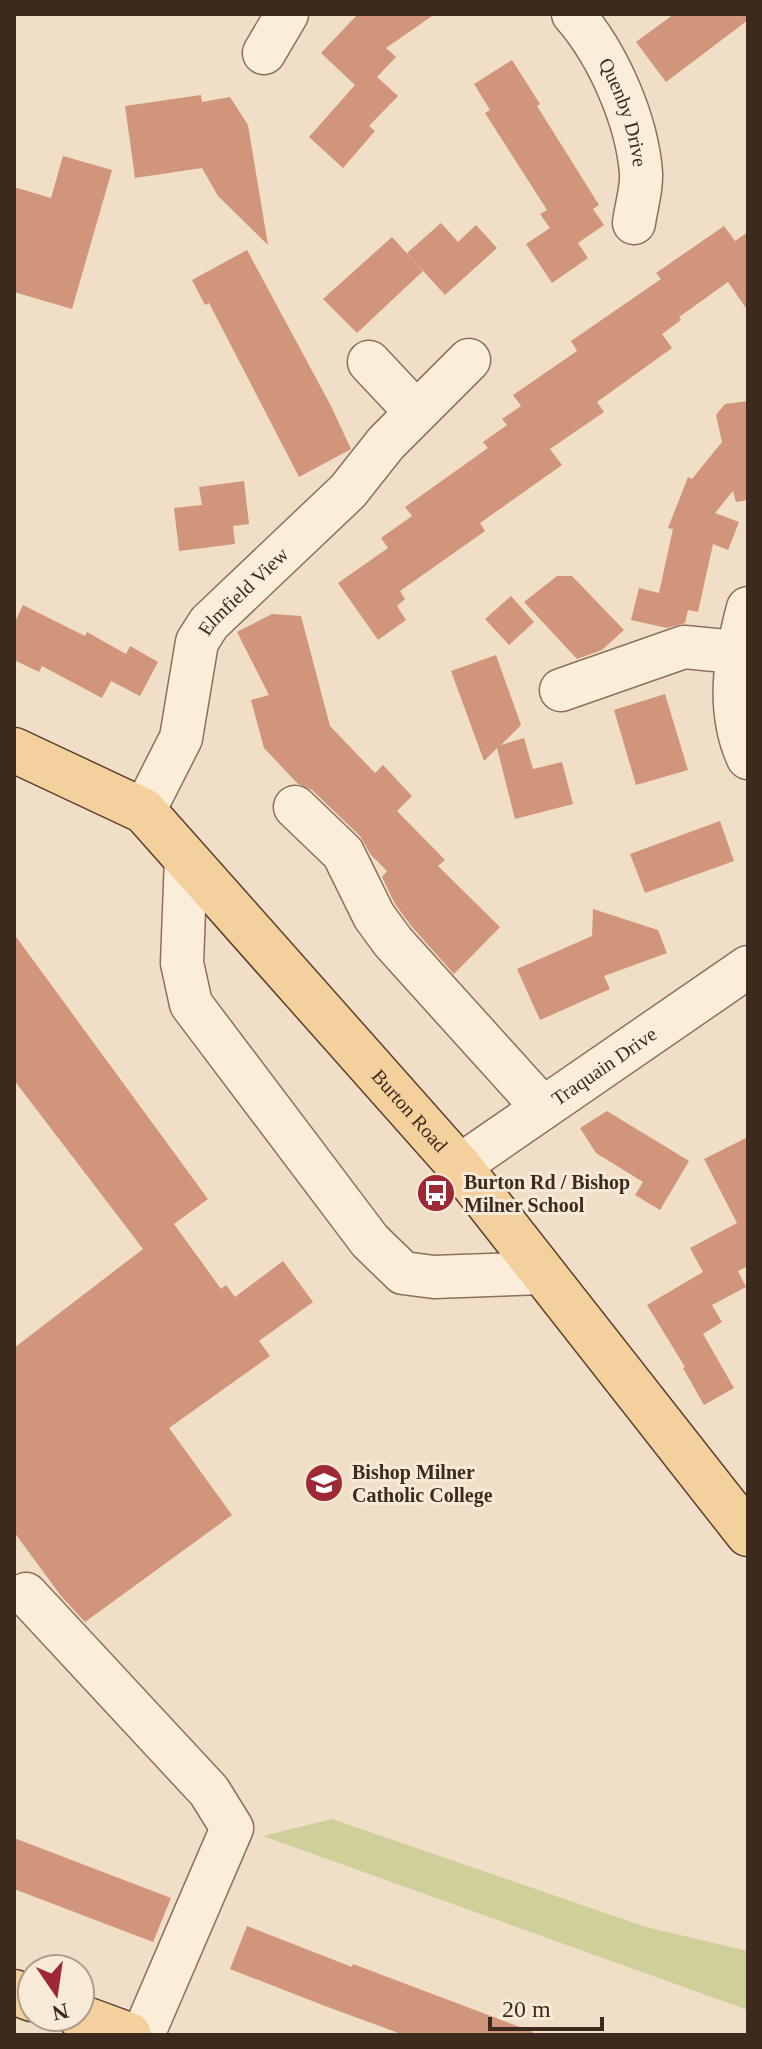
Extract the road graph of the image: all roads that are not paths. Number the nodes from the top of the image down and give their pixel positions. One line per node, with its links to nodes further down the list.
1 (287, 14): 3 (street)
2 (573, 14): 4 (street, Quenby Drive)
3 (264, 53)
4 (634, 223)
5 (469, 360): 7 (street, Elmfield View)
6 (369, 362): 7 (street)
7 (416, 412): 14 (street, Elmfield View)
8 (748, 608): 9 (street)
9 (736, 652): 10 (street); 12 (street)
10 (561, 690)
11 (14, 750): 14 (main road, Burton Road)
12 (748, 758)
13 (295, 807): 17 (street)
14 (144, 811): 15 (main road, Burton Road)
15 (186, 858): 18 (main road, Burton Road); 19 (street)
16 (748, 967): 17 (street, Traquain Drive)
17 (543, 1108): 18 (street, Traquain Drive)
18 (459, 1166): 19 (main road, Burton Road)
19 (542, 1273): 20 (main road, Burton Road)
20 (748, 1534)
21 (26, 1594): 24 (street)
22 (96, 2023): 23 (main road)
23 (129, 2035)
24 (143, 2035)

